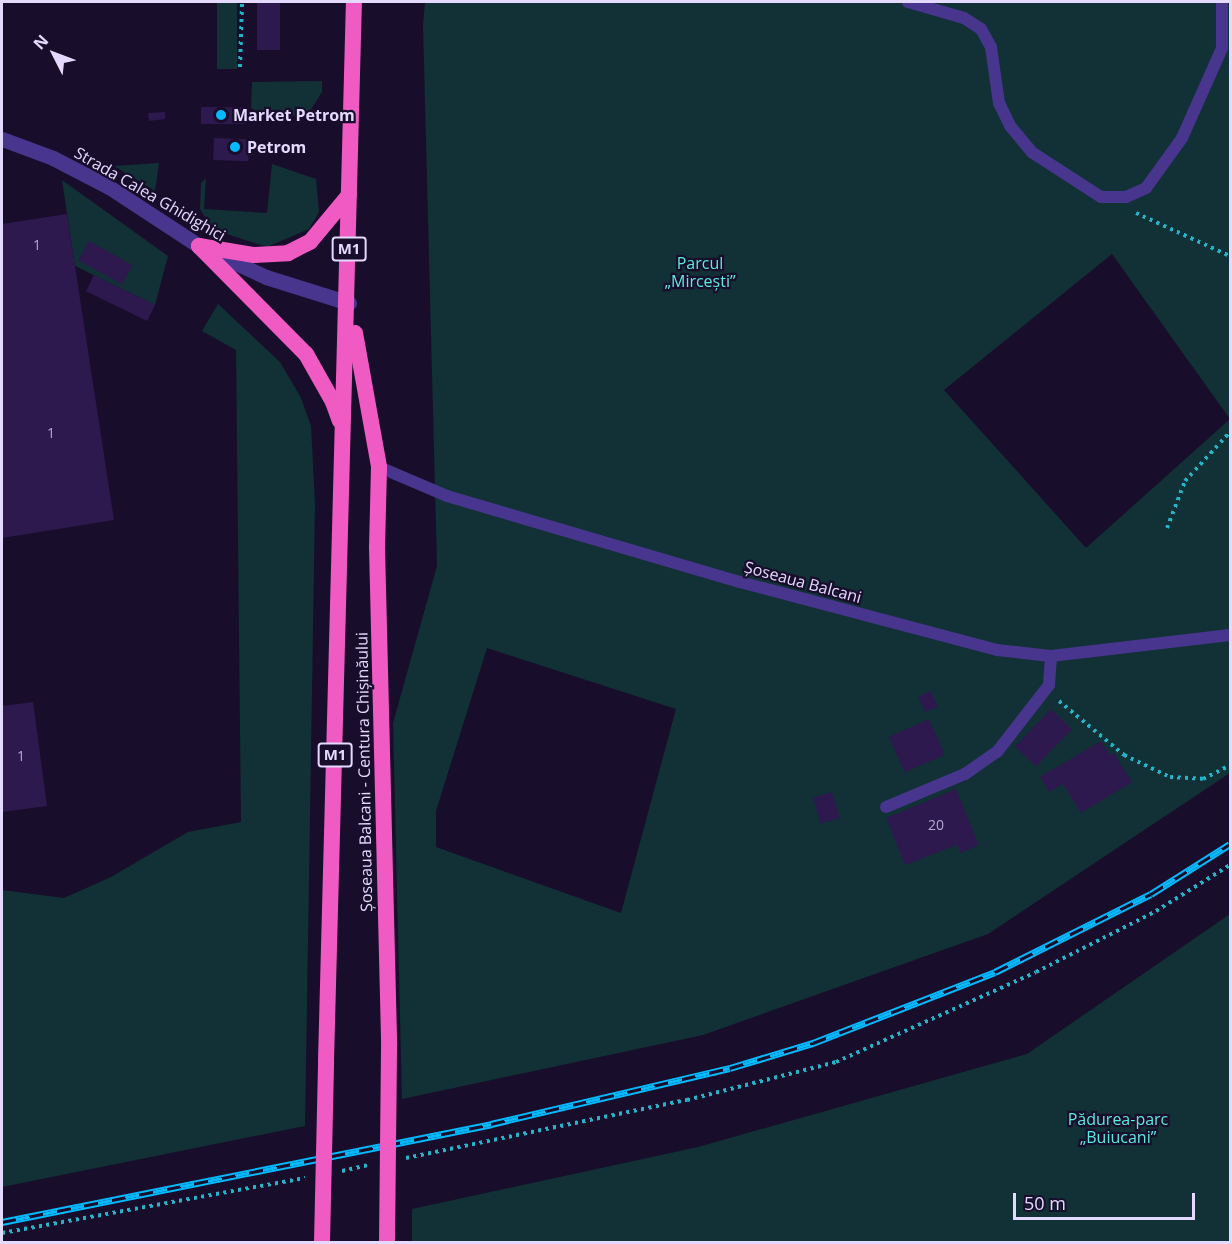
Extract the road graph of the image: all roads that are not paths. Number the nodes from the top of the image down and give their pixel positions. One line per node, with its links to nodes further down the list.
1 (354, 2): 5 (highway, Șoseaua Balcani - Centura Chișinăului / M1)
2 (908, 2): 3 (lane)
3 (1222, 2)
4 (2, 139): 6 (street, Strada Calea Ghidighici)
5 (349, 195): 6 (highway); 7 (highway, Șoseaua Balcani - Centura Chișinăului / M1)
6 (199, 246): 7 (street, Strada Calea Ghidighici); 8 (highway)
7 (349, 303): 8 (highway, Șoseaua Balcani - Centura Chișinăului / M1); 9 (highway, Șoseaua Balcani - Centura Chișinăului / M1)
8 (343, 433): 13 (highway, Șoseaua Balcani - Centura Chișinăului / M1, bridge)
9 (379, 467): 11 (lane, Șoseaua Balcani); 14 (highway, Șoseaua Balcani - Centura Chișinăului / M1, bridge)
10 (1230, 635): 11 (lane, Șoseaua Balcani)
11 (1051, 656): 12 (lane)
12 (886, 807)
13 (322, 1242)
14 (387, 1242)

